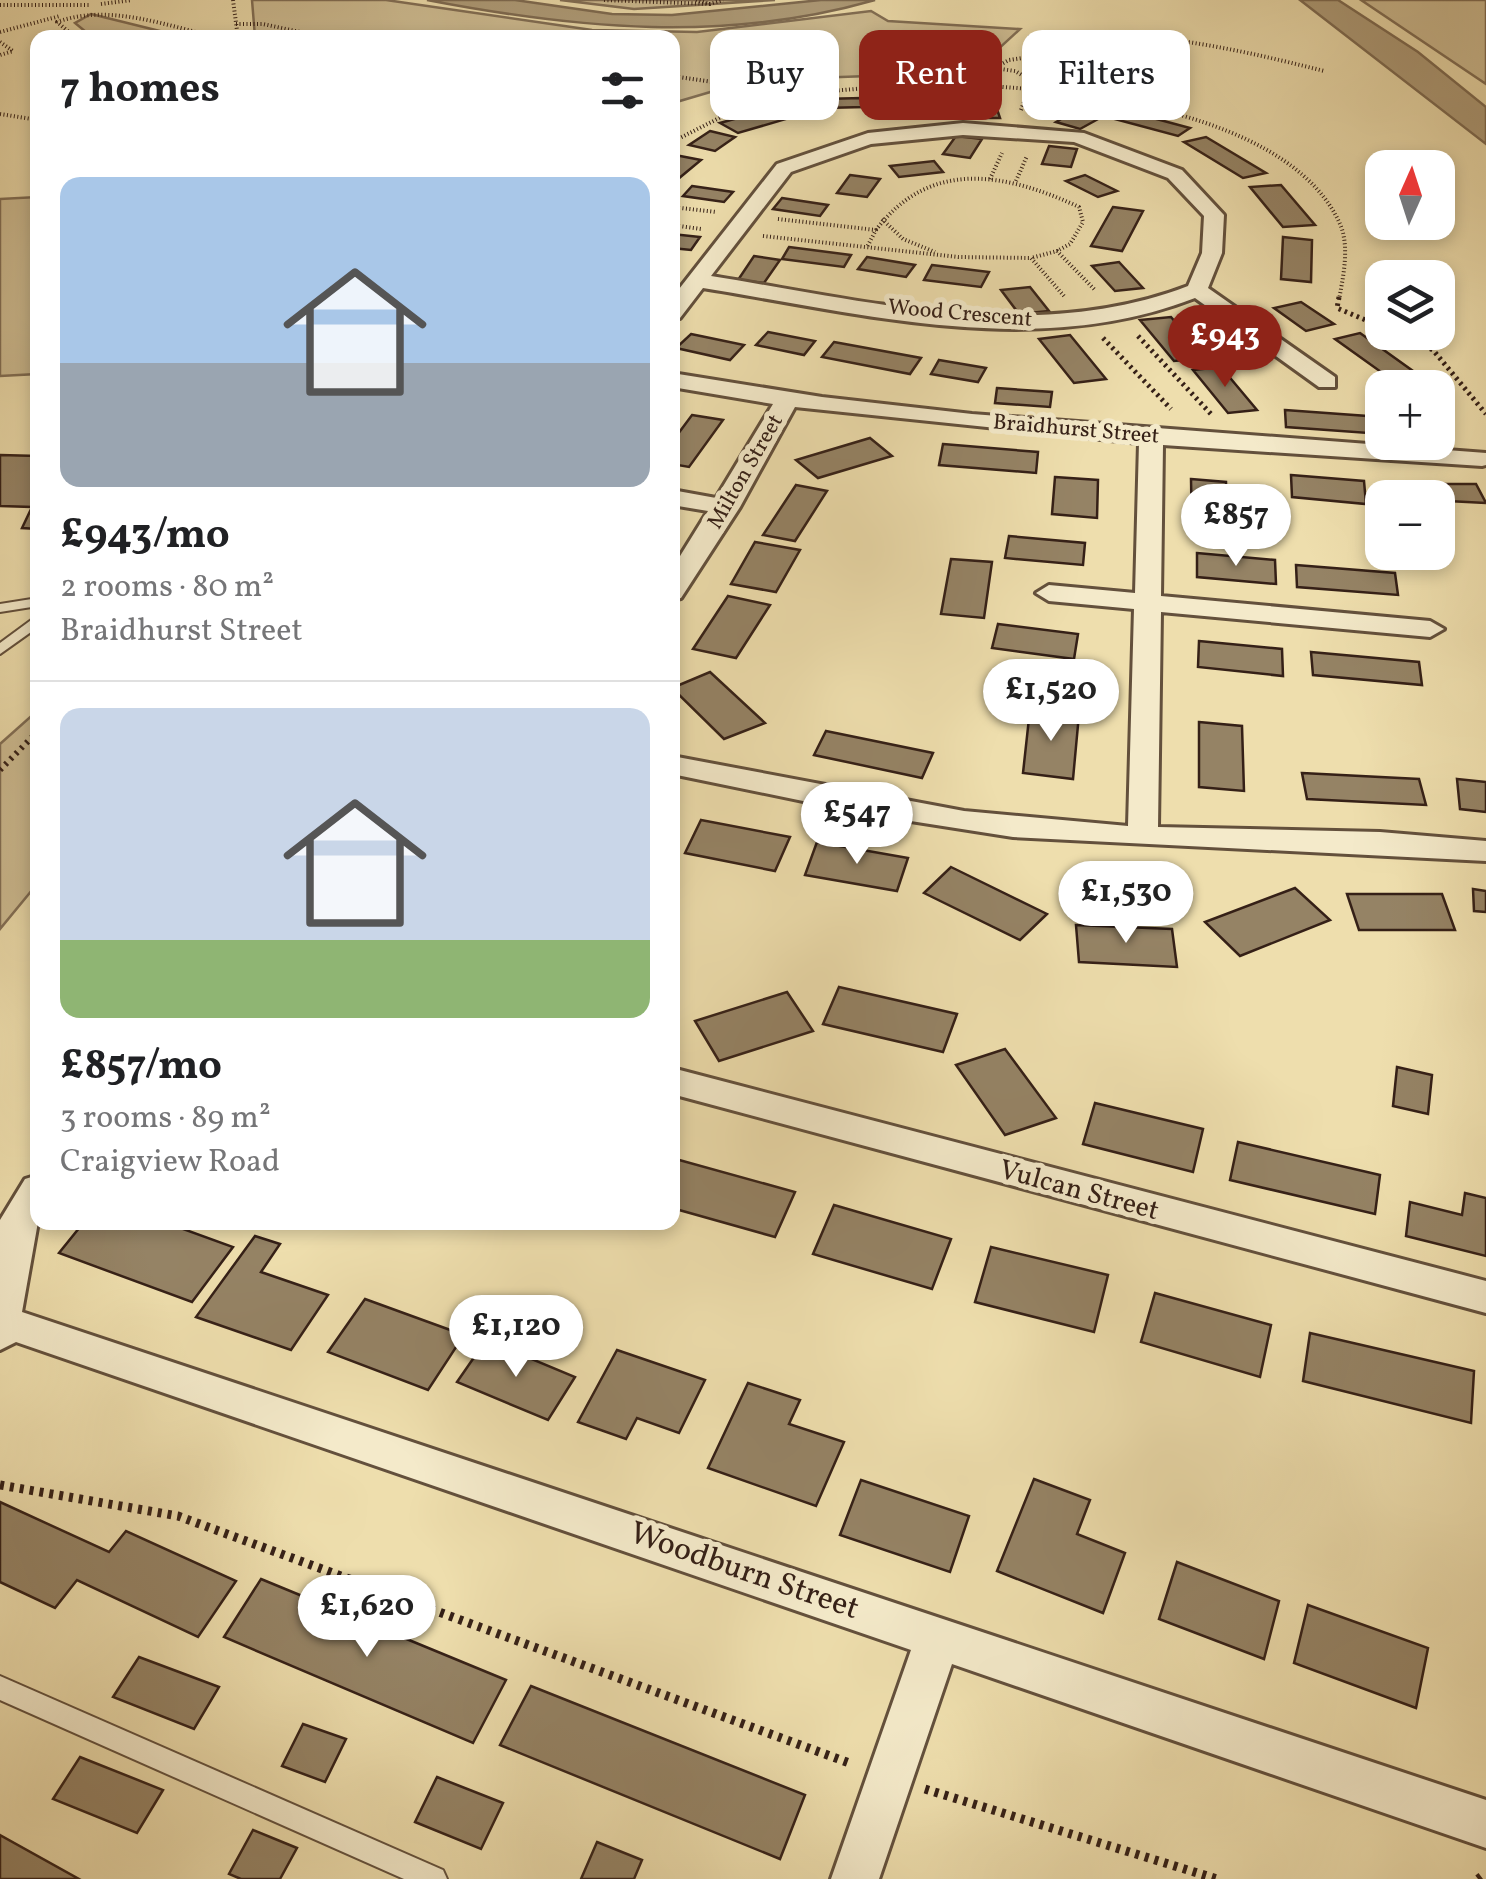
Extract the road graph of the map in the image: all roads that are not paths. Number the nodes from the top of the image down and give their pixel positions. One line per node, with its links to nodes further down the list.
1 (701, 281): 2 (street, Wood Crescent); 2 (street); 3 (street)
2 (1197, 290): 5 (street)
3 (680, 304)
4 (680, 382): 6 (street, Braidhurst Street)
5 (1326, 382)
6 (786, 402): 7 (street, Braidhurst Street); 10 (street, Milton Street)
7 (1150, 437): 8 (street, Braidhurst Street); 13 (street)
8 (1482, 459)
9 (680, 498): 10 (street)
10 (727, 506): 11 (street, Milton Street)
11 (680, 579)
12 (1049, 593): 13 (street)
13 (1148, 602): 17 (street); 20 (street)
14 (30, 603): 15 (lane)
15 (0, 608)
16 (30, 626): 18 (lane)
17 (1430, 628)
18 (0, 650)
19 (680, 767): 20 (street)
20 (1143, 836): 21 (street)
21 (1486, 851)
22 (680, 1083): 25 (street, Vulcan Street)
23 (30, 1199): 24 (street)
24 (8, 1227): 26 (street)
25 (1486, 1297)
26 (1, 1321): 27 (street); 28 (street, Woodburn Street)
27 (0, 1334)
28 (938, 1638): 30 (street, Woodburn Street); 32 (street)
29 (0, 1688): 31 (lane)
30 (1486, 1824)
31 (434, 1879)
32 (855, 1879)

